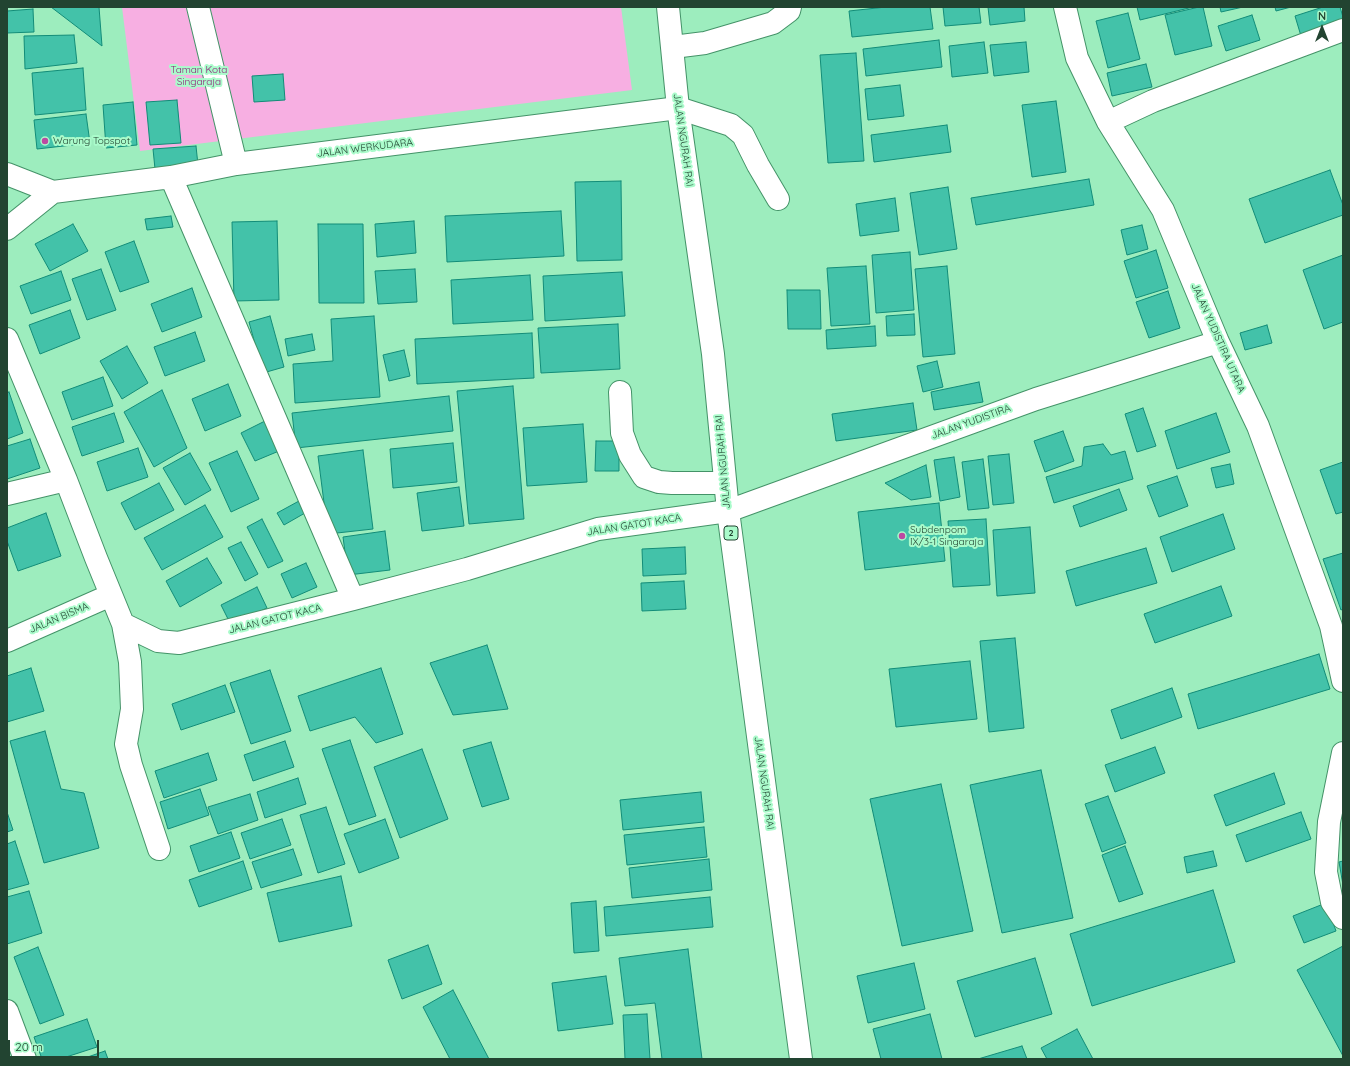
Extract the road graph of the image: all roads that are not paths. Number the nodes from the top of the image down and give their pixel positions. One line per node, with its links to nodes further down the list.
1 (198, 7): 9 (main road)
2 (668, 7): 6 (main road, JALAN NGURAH RAI / 2)
3 (790, 7): 6 (main road)
4 (1065, 7): 8 (main road, JALAN YUDISTIRA UTARA)
5 (1343, 30): 8 (main road)
6 (673, 47): 7 (main road, JALAN NGURAH RAI / 2)
7 (678, 108): 9 (main road, JALAN WERKUDARA); 13 (main road); 19 (main road, JALAN NGURAH RAI / 2)
8 (1108, 122): 16 (main road, JALAN YUDISTIRA UTARA)
9 (236, 164): 11 (main road, JALAN WERKUDARA)
10 (7, 174): 12 (main road, JALAN WERKUDARA)
11 (171, 177): 12 (main road, JALAN WERKUDARA); 23 (main road)
12 (53, 192): 14 (main road)
13 (778, 199)
14 (7, 229)
15 (7, 339): 18 (main road)
16 (1218, 342): 21 (main road, JALAN YUDISTIRA); 25 (main road, JALAN YUDISTIRA UTARA)
17 (620, 392): 19 (main road)
18 (66, 480): 20 (main road); 22 (main road)
19 (725, 483): 21 (main road, JALAN NGURAH RAI / 2)
20 (7, 494)
21 (728, 511): 23 (main road, JALAN GATOT KACA); 33 (main road, JALAN NGURAH RAI / 2)
22 (111, 595): 24 (main road); 26 (main road, JALAN BISMA)
23 (353, 599): 24 (main road, JALAN GATOT KACA)
24 (123, 624): 29 (main road)
25 (1337, 624): 27 (main road, JALAN YUDISTIRA UTARA)
26 (7, 640)
27 (1343, 681)
28 (1343, 753): 30 (main road)
29 (159, 849)
30 (1343, 918)
31 (7, 1011): 32 (main road)
32 (24, 1059)
33 (801, 1059)

